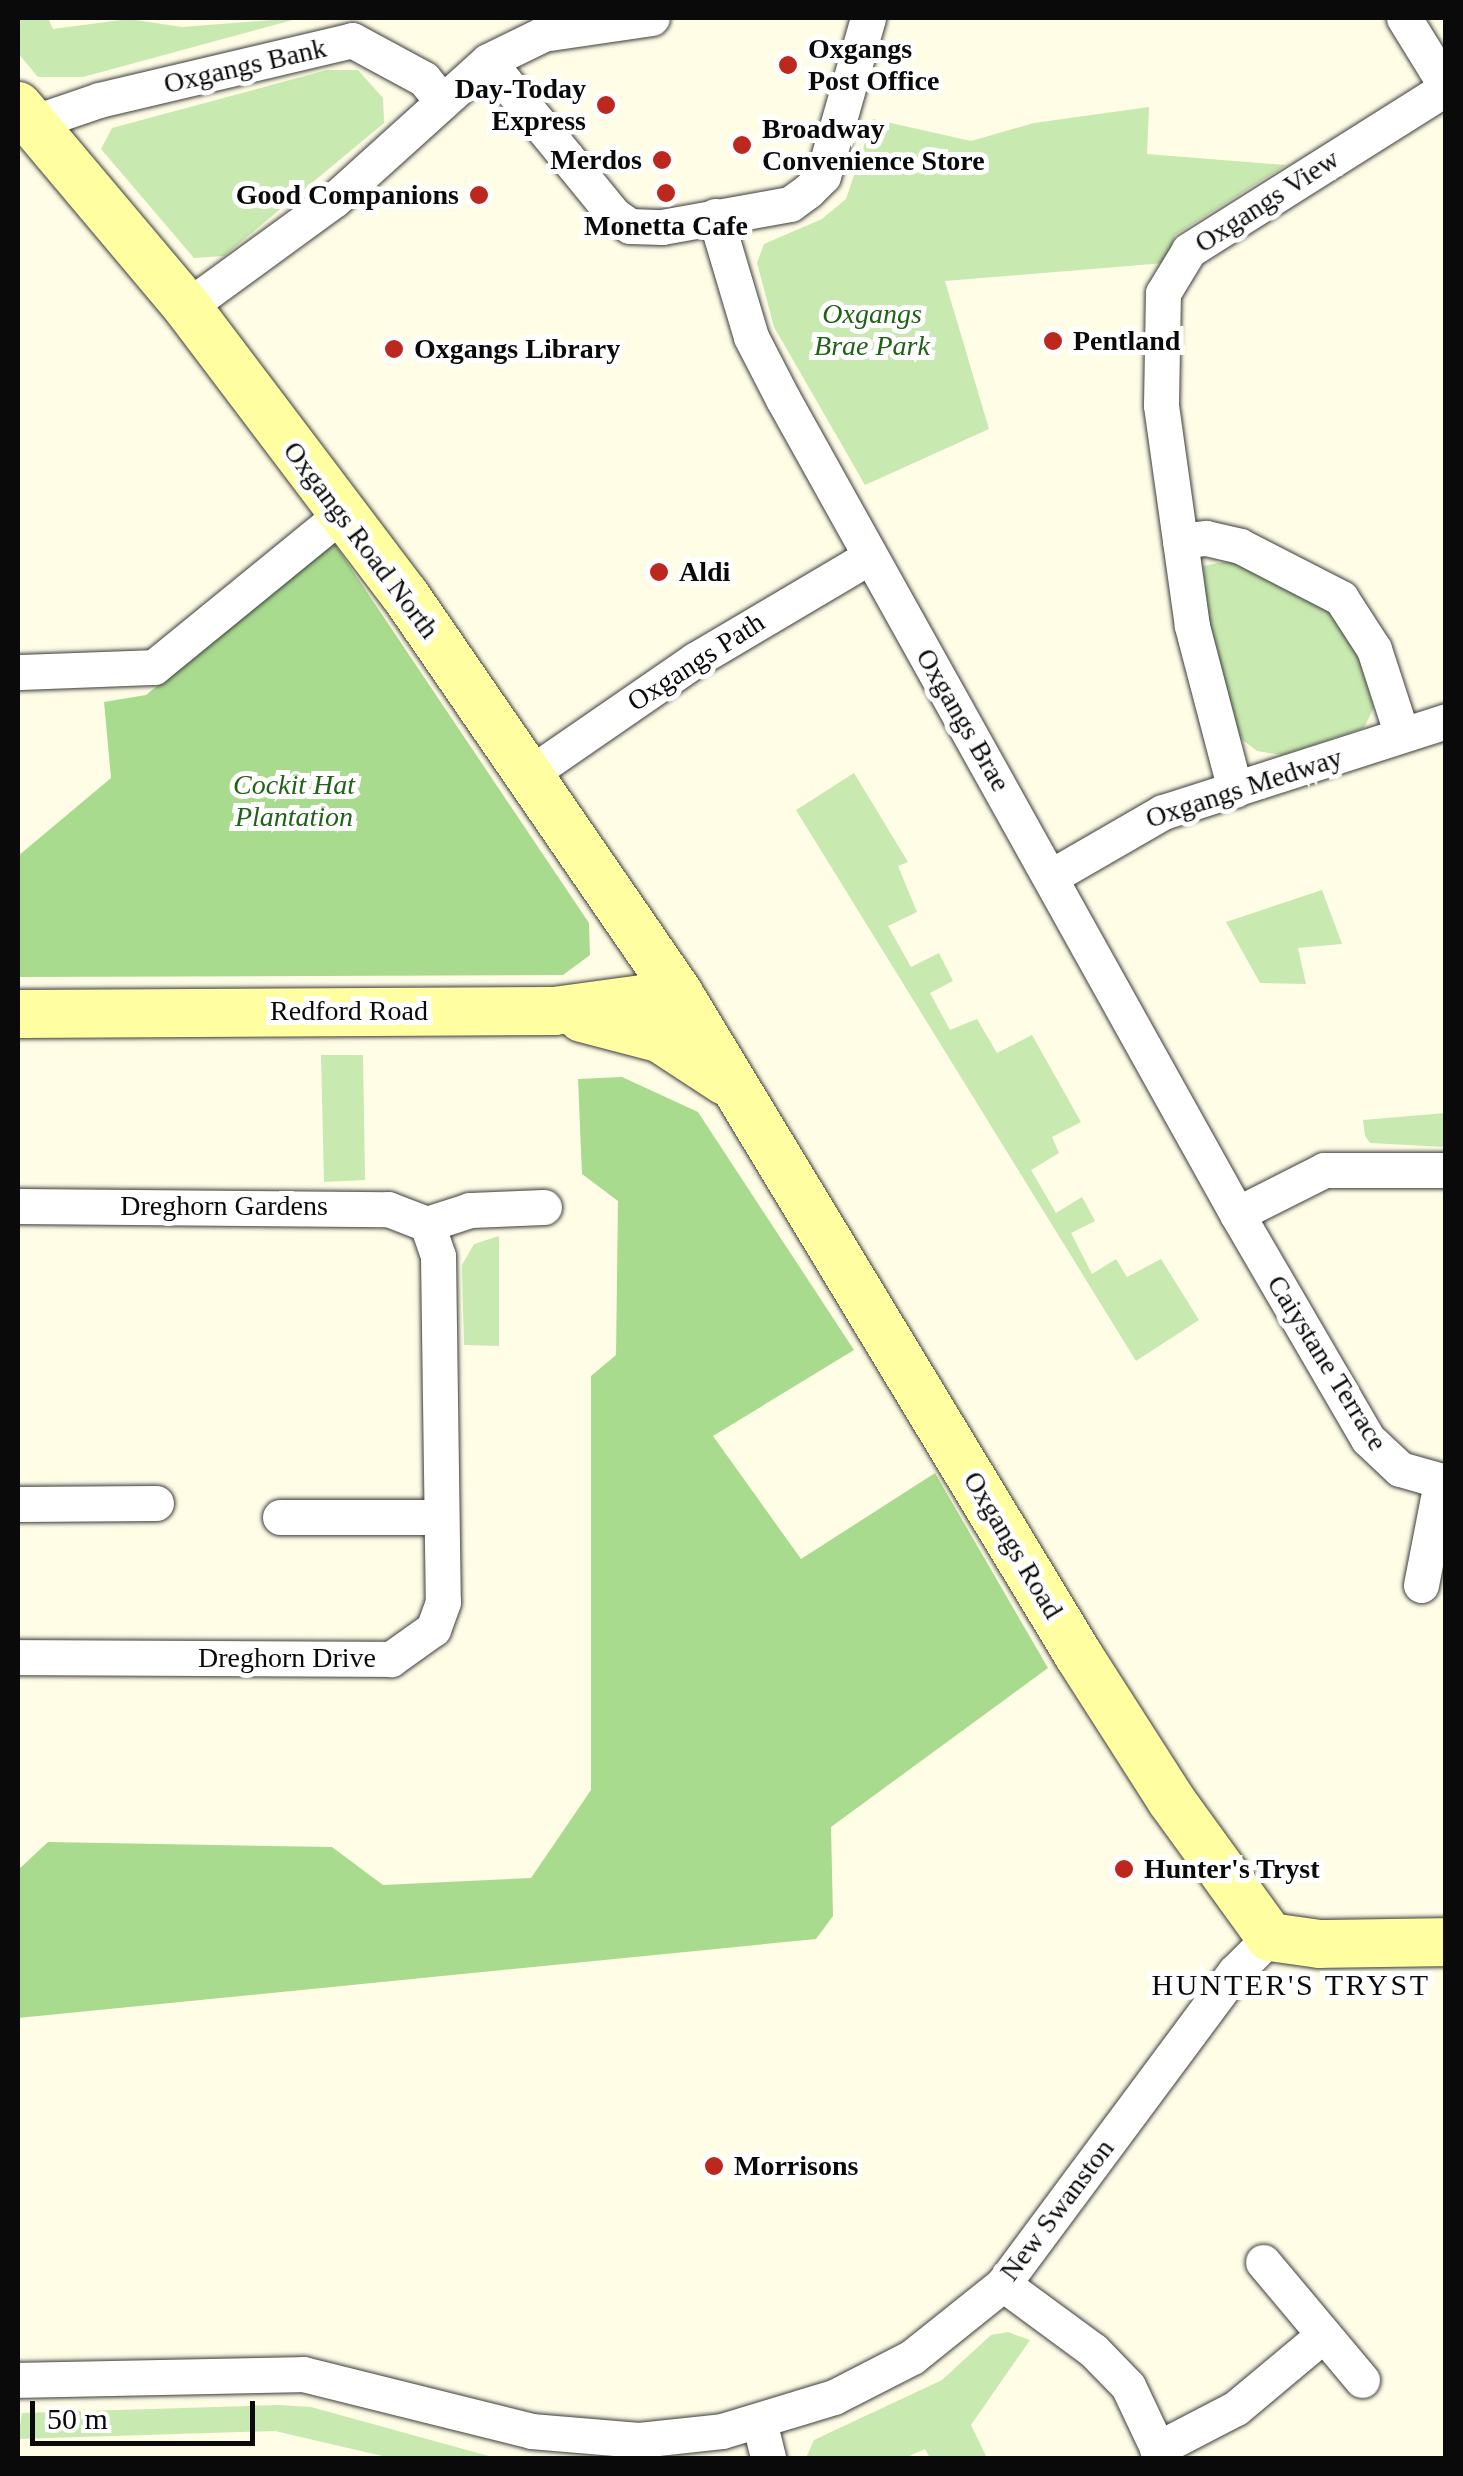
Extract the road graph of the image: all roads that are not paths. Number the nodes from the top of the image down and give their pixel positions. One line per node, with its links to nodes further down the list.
1 (652, 18): 5 (street)
2 (868, 18): 9 (street)
3 (1404, 18): 6 (street)
4 (349, 29): 7 (street, Oxgangs Bank); 8 (street, Oxgangs Bank)
5 (488, 61): 7 (street); 9 (street)
6 (1446, 87): 12 (street, Oxgangs View)
7 (442, 102): 10 (street)
8 (24, 114): 10 (main road, Oxgangs Road North)
9 (715, 216): 13 (street, Oxgangs Brae)
10 (186, 307): 11 (main road, Oxgangs Road North)
11 (343, 512): 14 (street); 17 (main road, Oxgangs Road North)
12 (1180, 541): 16 (street); 18 (street, Oxgangs View)
13 (869, 557): 17 (street, Oxgangs Path); 19 (street, Oxgangs Brae)
14 (18, 672)
15 (1446, 721): 16 (street, Oxgangs Medway)
16 (1402, 735): 18 (street, Oxgangs Medway)
17 (528, 776): 20 (main road, Oxgangs Road North)
18 (1235, 790): 19 (street, Oxgangs Medway)
19 (1052, 876): 28 (street, Oxgangs Brae)
20 (632, 927): 21 (main road, Oxgangs Road North); 22 (main road)
21 (679, 994): 22 (main road, Redford Road); 24 (main road, Oxgangs Road)
22 (554, 1011): 23 (main road, Redford Road); 24 (main road)
23 (18, 1014)
24 (738, 1091): 37 (main road, Oxgangs Road)
25 (1446, 1170): 28 (street)
26 (18, 1206): 29 (street, Dreghorn Gardens)
27 (544, 1206): 29 (street)
28 (1237, 1214): 30 (street, Caiystane Terrace)
29 (427, 1224): 34 (street, Dreghorn Drive)
30 (1443, 1482): 35 (street, Caiystane Terrace)
31 (18, 1504): 32 (street)
32 (156, 1504)
33 (280, 1516): 34 (street)
34 (440, 1517): 36 (street, Dreghorn Drive)
35 (1420, 1585)
36 (18, 1657)
37 (1270, 1937): 38 (main road); 40 (street, New Swanston)
38 (1446, 1942)
39 (1263, 2262): 41 (street)
40 (1003, 2284): 44 (street, New Swanston); 45 (street)
41 (1322, 2336): 43 (street); 45 (street)
42 (18, 2380): 44 (street, New Swanston)
43 (1362, 2380)
44 (759, 2421): 46 (street)
45 (1159, 2454)
46 (768, 2458)

